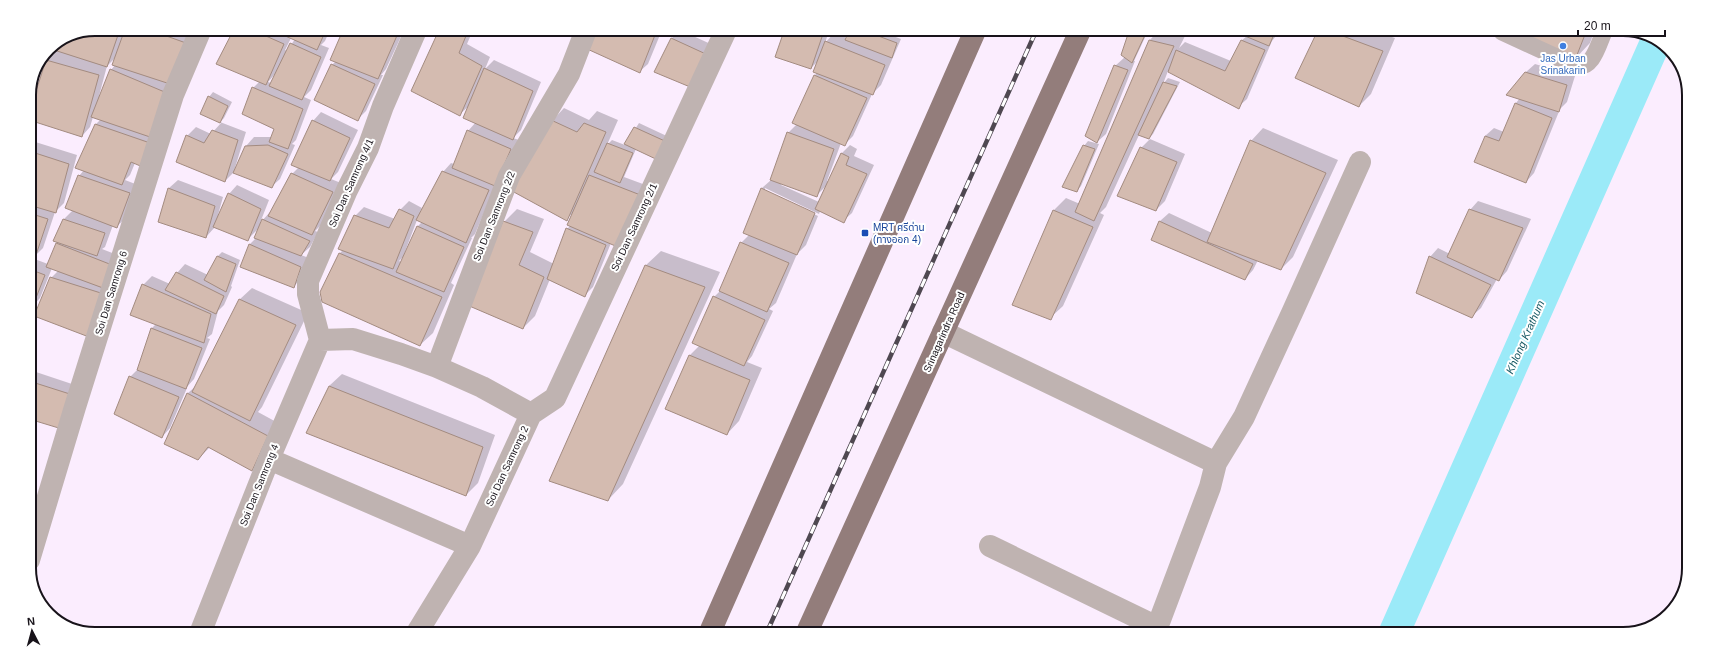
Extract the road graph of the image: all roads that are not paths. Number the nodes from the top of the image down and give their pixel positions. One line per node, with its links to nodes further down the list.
1 (198, 36): 16 (street, Soi Dan Samrong 6)
2 (413, 36): 11 (street, Soi Dan Samrong 4/1)
3 (584, 36): 12 (street, Soi Dan Samrong 2/2)
4 (723, 36): 13 (street, Soi Dan Samrong 2/1)
5 (973, 36): 21 (main road)
6 (1078, 36): 10 (main road, Srinagarindra Road)
7 (1511, 36): 8 (lane)
8 (1602, 36)
9 (1360, 162): 15 (street)
10 (944, 332): 15 (street); 22 (main road, Srinagarindra Road)
11 (320, 340): 12 (street, Soi Dan Samrong 2); 14 (street, Soi Dan Samrong 4)
12 (437, 367): 13 (street, Soi Dan Samrong 2)
13 (531, 414): 17 (street, Soi Dan Samrong 2)
14 (269, 459): 17 (street); 19 (street, Soi Dan Samrong 4)
15 (1216, 463): 24 (street)
16 (36, 535)
17 (470, 546): 20 (street, Soi Dan Samrong 2)
18 (990, 546): 23 (street)
19 (203, 627)
20 (420, 627)
21 (712, 627)
22 (809, 627)
23 (1150, 627)
24 (1157, 627)

